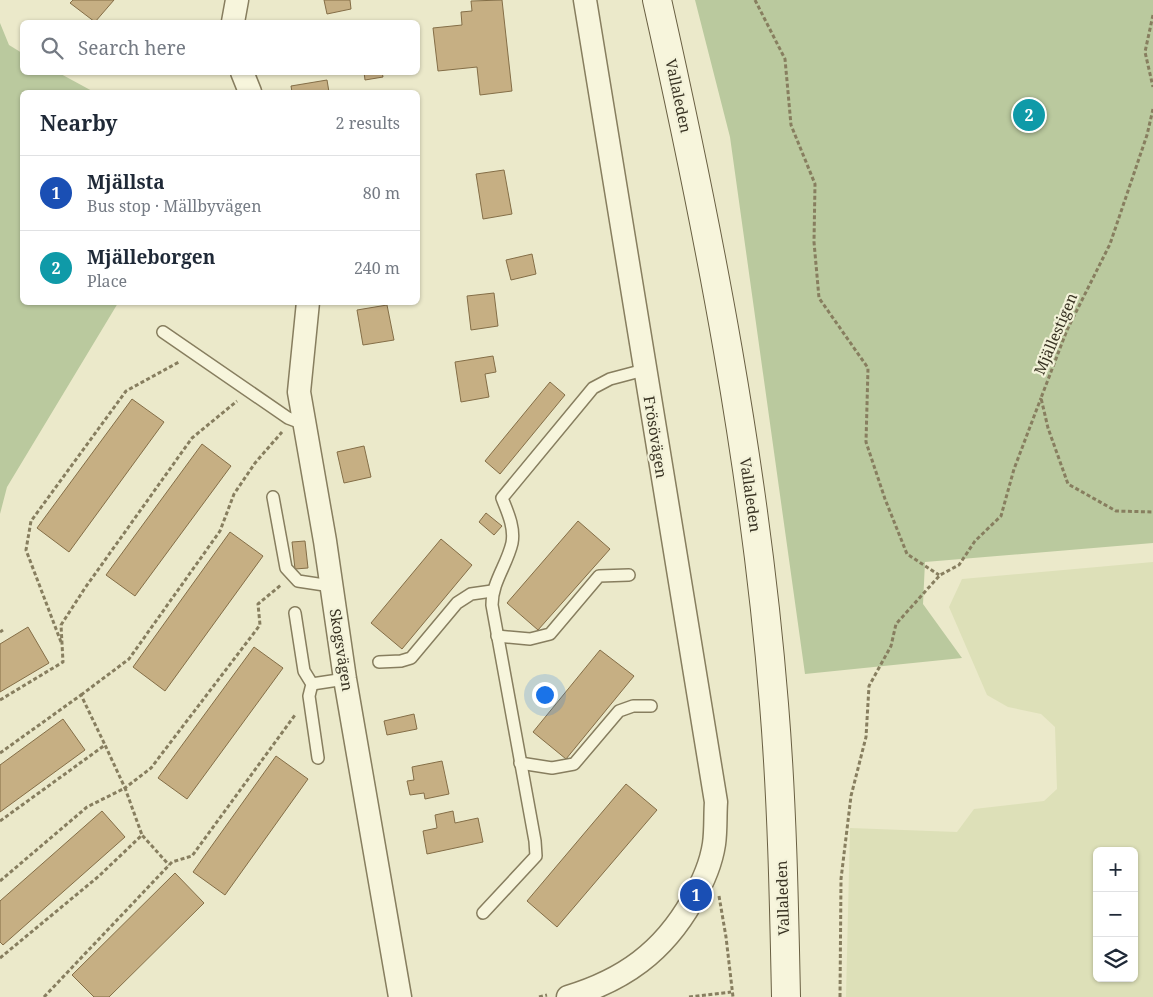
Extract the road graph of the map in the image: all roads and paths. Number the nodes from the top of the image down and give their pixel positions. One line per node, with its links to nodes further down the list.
1 (237, 0): 6 (street)
2 (585, 0): 14 (street, Frösövägen)
3 (657, 0): 53 (main road, Vallaleden)
4 (755, 0): 21 (path)
5 (1153, 15): 8 (path)
6 (233, 20)
7 (243, 75): 9 (street)
8 (1153, 87)
9 (249, 90)
10 (1153, 108): 16 (path, Mjällestigen)
11 (308, 305): 17 (street, Skogsvägen)
12 (163, 332): 13 (lane)
13 (194, 354): 15 (lane); 27 (path)
14 (644, 370): 24 (lane); 43 (street, Frösövägen)
15 (249, 391): 17 (lane); 27 (path)
16 (1041, 398): 19 (path, Mjällestigen); 21 (path)
17 (299, 422): 23 (street, Skogsvägen); 31 (path)
18 (273, 497): 22 (lane)
19 (1153, 512)
20 (629, 574): 26 (lane)
21 (940, 575): 54 (path)
22 (293, 576): 23 (lane); 39 (path)
23 (332, 586): 29 (street, Skogsvägen)
24 (492, 591): 26 (lane); 28 (lane)
25 (295, 613): 30 (lane)
26 (497, 636): 38 (lane)
27 (62, 645): 33 (path)
28 (379, 662)
29 (345, 679): 30 (lane); 49 (street, Skogsvägen)
30 (312, 684): 32 (lane)
31 (81, 695): 35 (path); 36 (path)
32 (309, 696): 37 (lane); 42 (path)
33 (0, 700)
34 (651, 706): 38 (lane)
35 (105, 744): 39 (path); 40 (path)
36 (0, 753)
37 (318, 758)
38 (520, 763): 45 (lane)
39 (126, 788): 41 (path); 44 (path)
40 (0, 821)
41 (142, 835): 42 (path); 46 (path)
42 (169, 865): 48 (path)
43 (706, 874): 47 (path); 50 (street, Frösövägen)
44 (0, 881)
45 (484, 913)
46 (0, 958)
47 (731, 992): 51 (path); 52 (path)
48 (44, 997)
49 (400, 997)
50 (568, 997)
51 (689, 997)
52 (733, 997)
53 (786, 997)
54 (840, 997)

